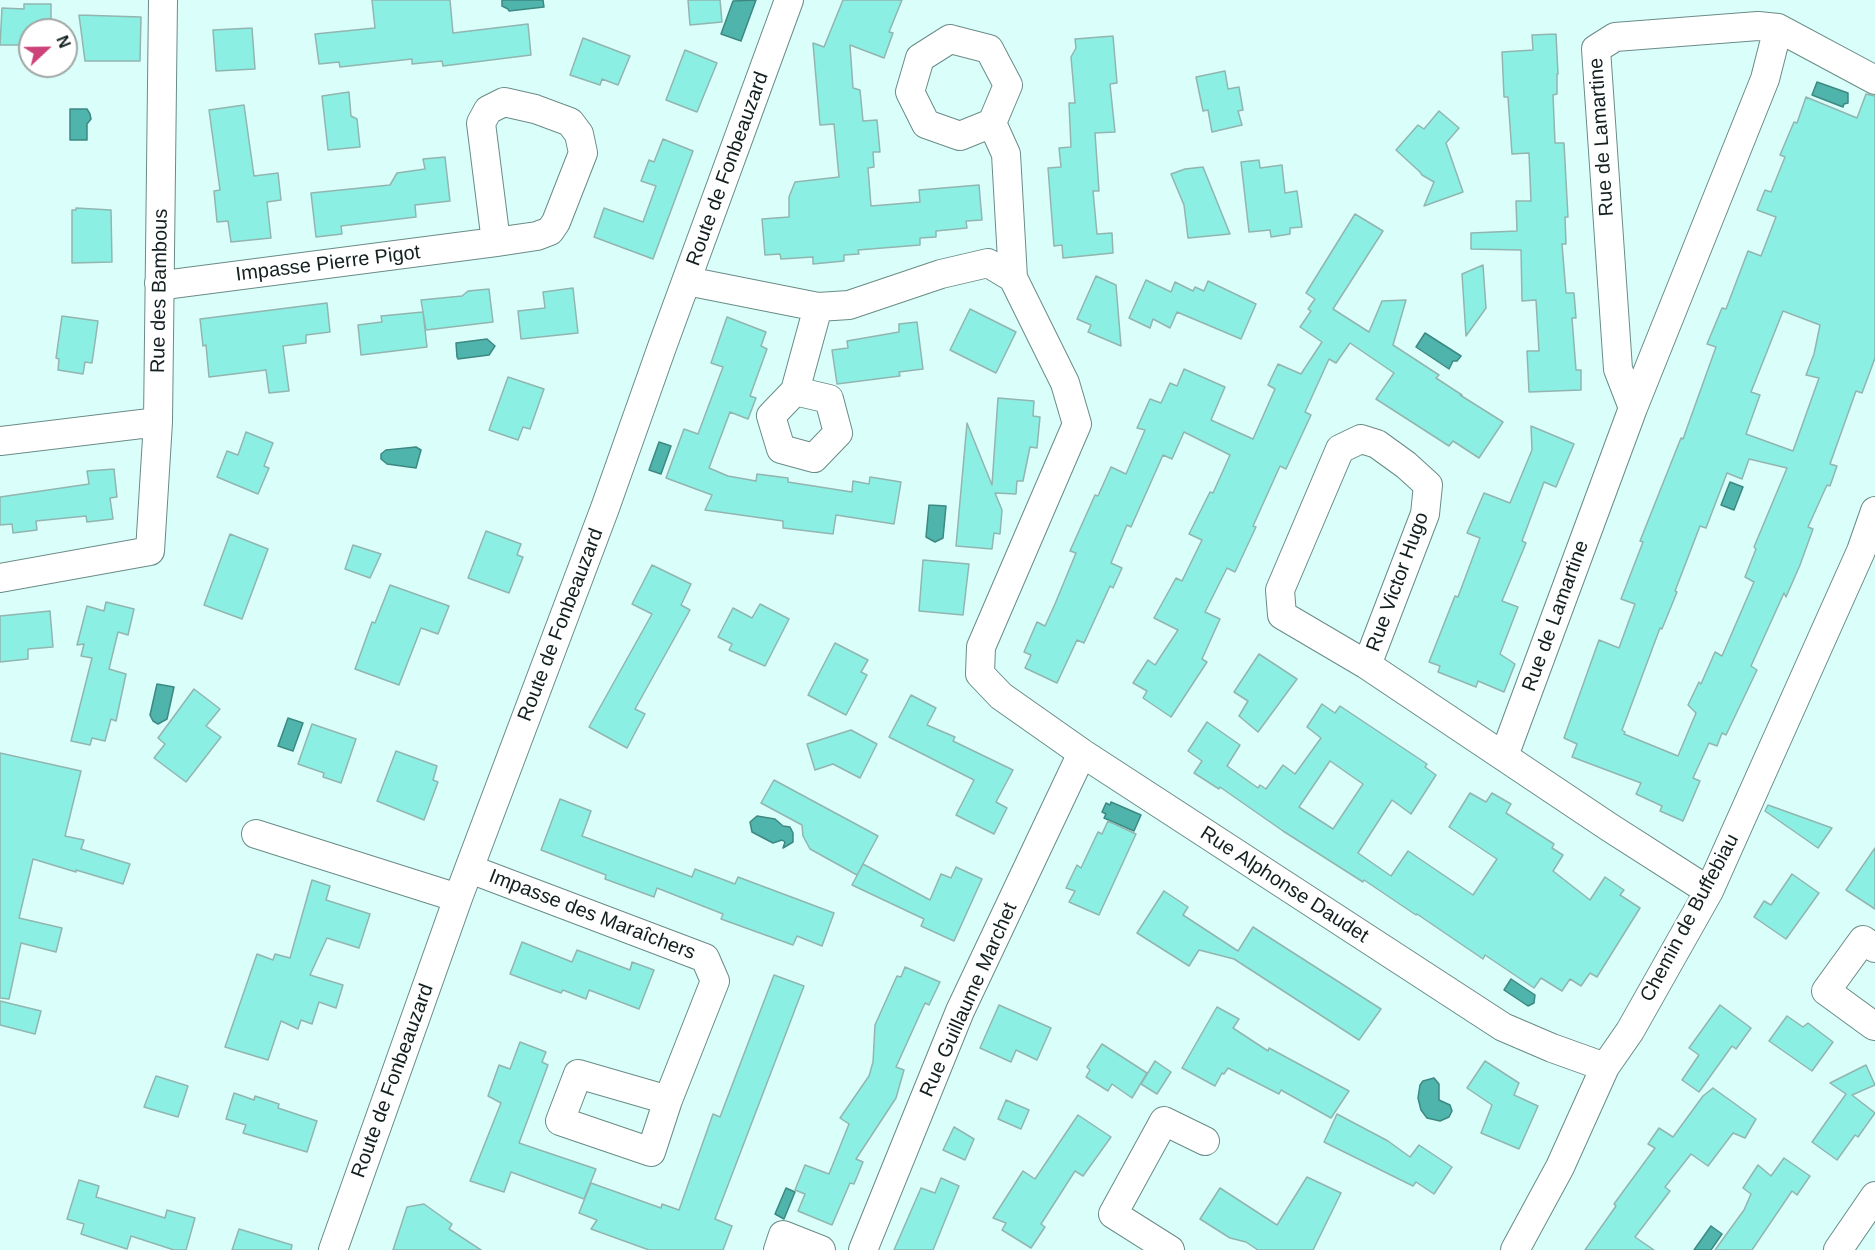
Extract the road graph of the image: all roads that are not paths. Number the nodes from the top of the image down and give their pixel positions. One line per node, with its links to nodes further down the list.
1 (163, 0): 9 (street, Rue des Bambous)
2 (789, 0): 8 (street, Route de Fonbeauzard)
3 (1778, 28): 4 (street, Rue de Lamartine); 12 (street, Rue de Lamartine); 12 (street, Rue de Lamartine)
4 (1875, 80)
5 (992, 123): 7 (street)
6 (496, 242): 6 (street, Impasse Pierre Pigot); 9 (street, Impasse Pierre Pigot)
7 (1014, 278): 10 (street); 19 (street, Rue Alphonse Daudet)
8 (687, 281): 10 (street); 22 (street, Route de Fonbeauzard)
9 (159, 283): 13 (street, Rue des Bambous)
10 (818, 307): 11 (street)
11 (795, 391)
12 (1633, 408): 20 (street, Rue de Lamartine)
13 (158, 422): 14 (street); 17 (street, Rue des Bambous)
14 (0, 441)
15 (1875, 511): 16 (street, Chemin de Buffebiau)
16 (1868, 556): 23 (street, Chemin de Buffebiau)
17 (0, 578)
18 (1367, 665): 18 (street, Rue Victor Hugo); 20 (street, Rue Victor Hugo)
19 (1082, 753): 28 (street, Rue Alphonse Daudet); 35 (street, Rue Guillaume Marchet)
20 (1504, 756): 23 (street, Rue Victor Hugo)
21 (256, 834): 24 (street)
22 (470, 869): 24 (street, Route de Fonbeauzard); 29 (street, Impasse des Maraîchers)
23 (1709, 891): 28 (street, Chemin de Buffebiau)
24 (458, 898): 32 (street, Route de Fonbeauzard)
25 (1875, 948): 26 (street)
26 (1875, 1026): 27 (street)
27 (1875, 1043)
28 (1605, 1067): 37 (street, Chemin de Buffebiau)
29 (668, 1100)
30 (1205, 1141): 36 (street)
31 (1875, 1196): 38 (street)
32 (333, 1250)
33 (778, 1250): 34 (street)
34 (821, 1250)
35 (864, 1250)
36 (1170, 1250)
37 (1515, 1250)
38 (1838, 1250)

